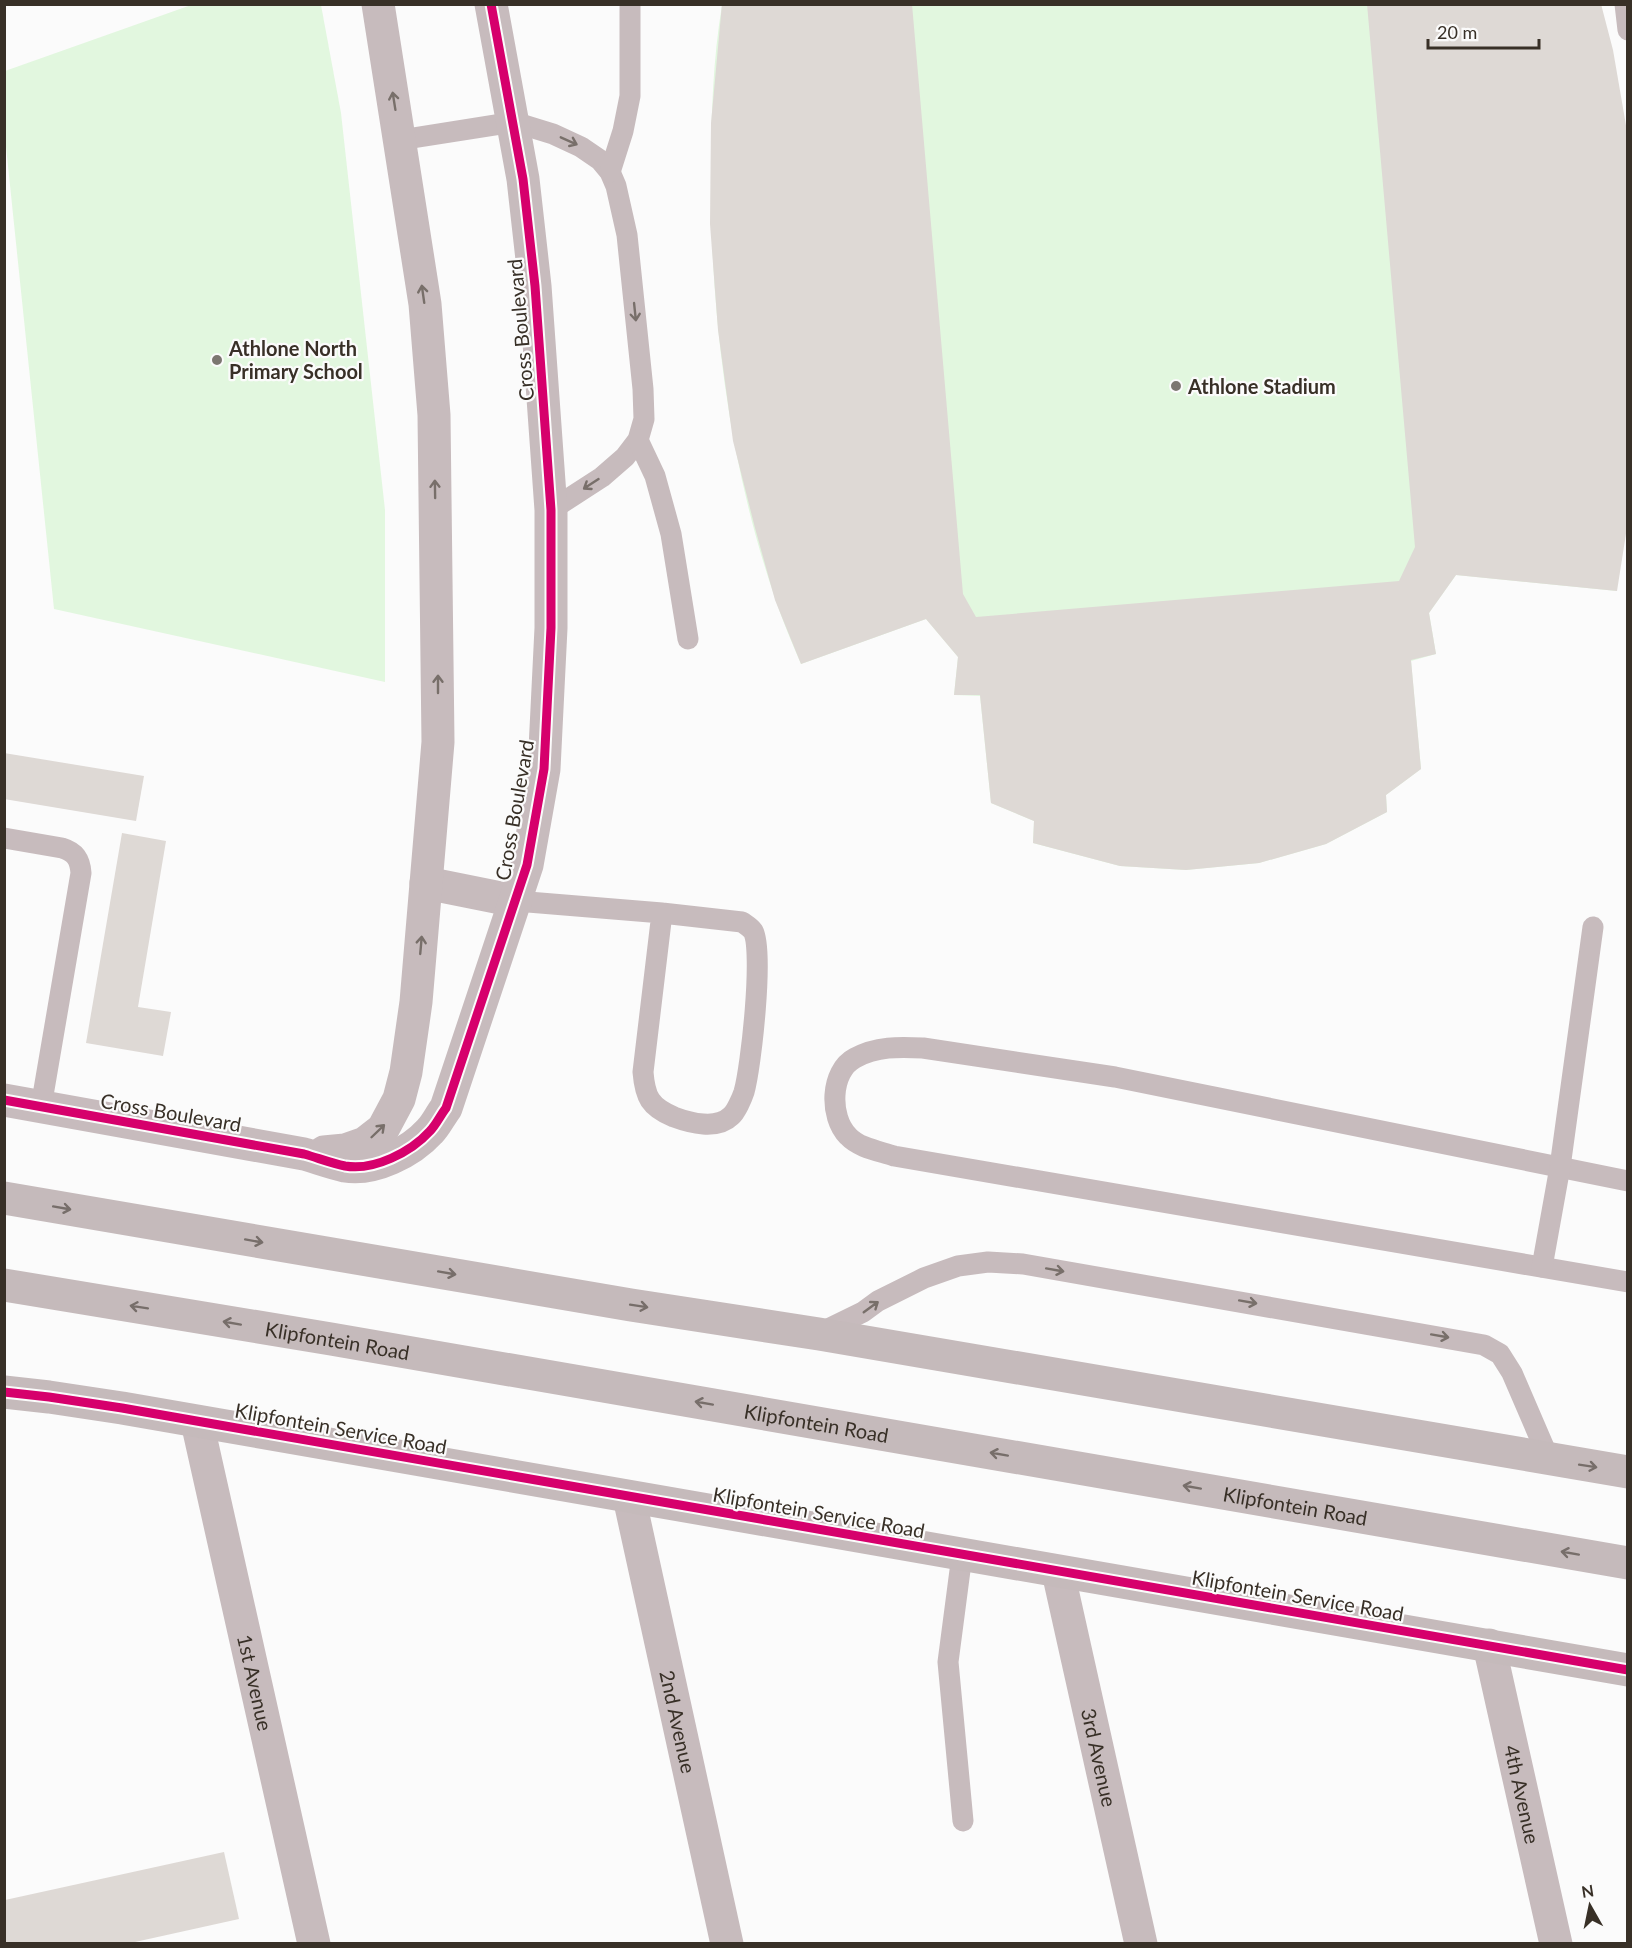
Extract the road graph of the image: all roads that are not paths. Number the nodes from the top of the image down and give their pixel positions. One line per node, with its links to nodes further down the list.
1 (378, 4): 7 (street, Cross Boulevard, one-way to 1)
2 (491, 4): 6 (street, Cross Boulevard)
3 (630, 4): 8 (lane)
4 (1625, 4): 5 (lane)
5 (1628, 30)
6 (514, 122): 7 (lane); 8 (lane, one-way to 8); 10 (street, Cross Boulevard)
7 (400, 140): 13 (street, Cross Boulevard, one-way to 7)
8 (610, 172): 9 (lane, one-way to 9)
9 (638, 440): 10 (lane, one-way to 10); 11 (lane)
10 (550, 510): 14 (street, Cross Boulevard)
11 (688, 639)
12 (4, 838): 18 (lane)
13 (426, 883): 14 (street); 19 (street, Cross Boulevard, one-way to 13)
14 (516, 901): 15 (lane); 19 (street, Cross Boulevard)
15 (662, 913): 15 (lane)
16 (1593, 927): 20 (lane)
17 (4, 1100): 18 (street, Cross Boulevard)
18 (41, 1107): 19 (street, Cross Boulevard)
19 (304, 1154)
20 (1560, 1167): 21 (lane); 23 (lane); 23 (lane)
21 (1628, 1181)
22 (4, 1198): 26 (main road, one-way to 26)
23 (1542, 1267): 24 (lane)
24 (1628, 1282)
25 (4, 1285): 33 (main road, Klipfontein Road, one-way to 25)
26 (819, 1334): 29 (main road); 29 (lane, one-way to 29)
27 (4, 1392): 28 (main road, Klipfontein Service Road)
28 (197, 1422): 31 (main road, Klipfontein Service Road); 38 (street, 1st Avenue)
29 (1549, 1459): 30 (main road, one-way to 30)
30 (1628, 1472)
31 (629, 1497): 32 (main road, Klipfontein Service Road); 39 (street, 2nd Avenue)
32 (962, 1555): 34 (main road, Klipfontein Service Road); 37 (lane)
33 (1628, 1563)
34 (1058, 1572): 35 (main road, Klipfontein Service Road); 40 (street, 3rd Avenue)
35 (1489, 1646): 36 (main road, Klipfontein Service Road); 41 (street, 4th Avenue)
36 (1628, 1670)
37 (963, 1821)
38 (314, 1944)
39 (727, 1944)
40 (1141, 1944)
41 (1556, 1944)

